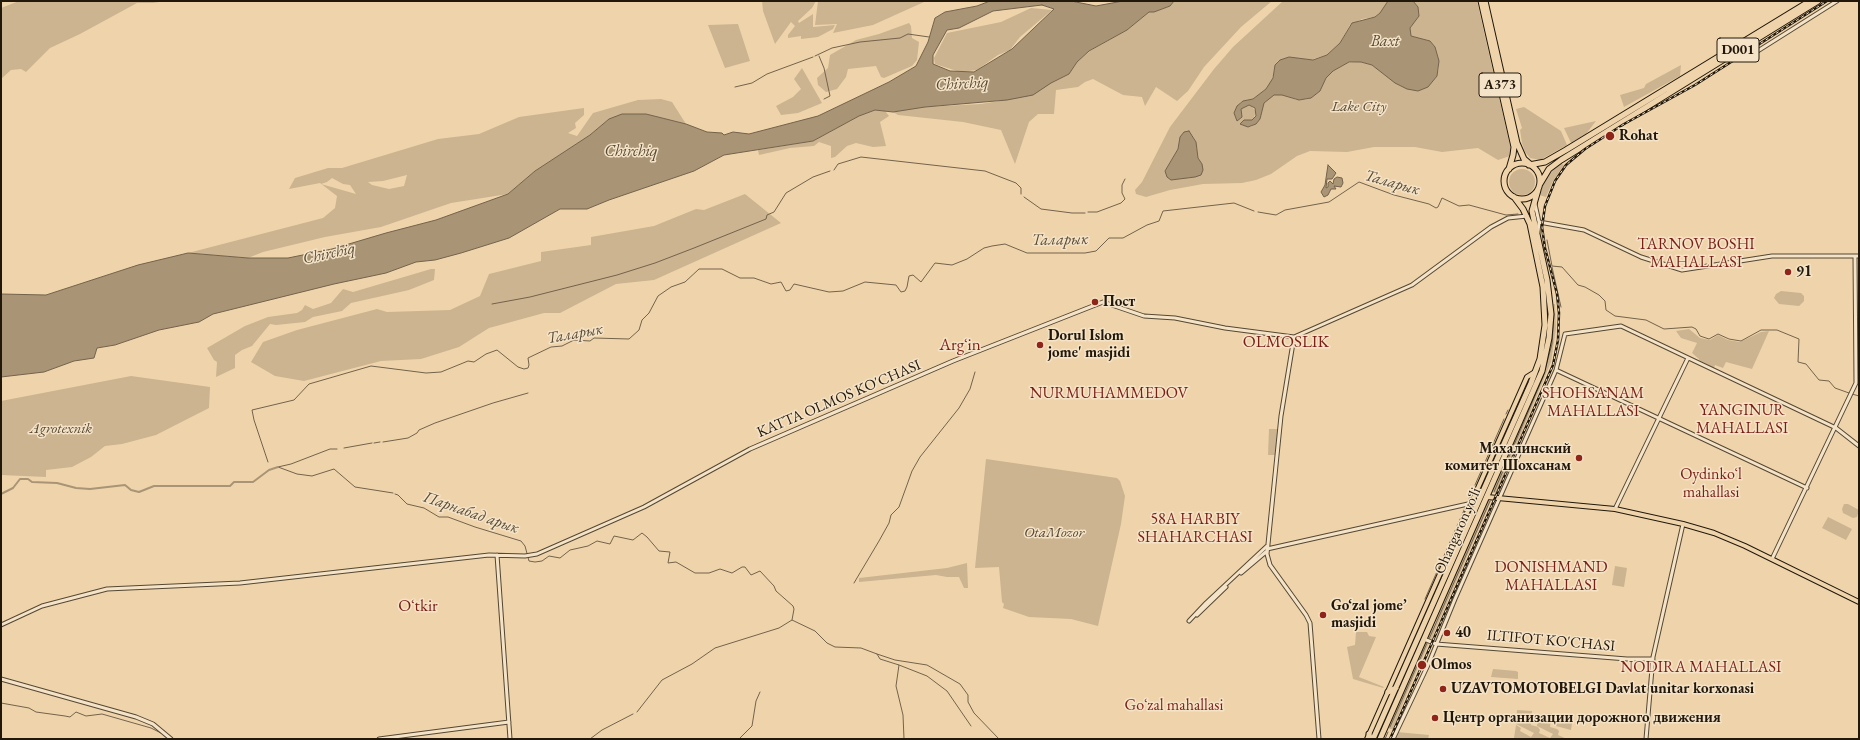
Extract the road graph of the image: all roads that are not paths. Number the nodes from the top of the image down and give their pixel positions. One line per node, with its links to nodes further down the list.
1 (1481, 1): 11 (highway, A373)
2 (1485, 1): 8 (highway, A373)
3 (1810, 1): 7 (highway, D001)
4 (1818, 1): 6 (highway, D001)
5 (1836, 1): 6 (street)
6 (1737, 51): 7 (highway, D001)
7 (1656, 98): 9 (highway, D001); 12 (highway, D001)
8 (1521, 153): 9 (highway); 10 (highway, A373)
9 (1540, 163): 10 (highway, D001)
10 (1530, 165): 11 (highway, D001); 12 (highway)
11 (1509, 169): 13 (highway, D001)
12 (1539, 187): 13 (highway, D001); 14 (highway, Ohangaron yoʻli / D001)
13 (1514, 196): 15 (highway, Ohangaron yoʻli / D001)
14 (1534, 200): 16 (street); 17 (highway, Ohangaron yoʻli / D001)
15 (1527, 216): 19 (street); 22 (highway, Ohangaron yoʻli / D001)
16 (1539, 222): 17 (street); 18 (street)
17 (1537, 234): 26 (highway, Ohangaron yoʻli / D001)
18 (1857, 256): 24 (street)
19 (1294, 337): 35 (street); 37 (street, KATTA OLMOS KO'CHASI)
20 (1688, 358): 21 (street); 23 (street); 24 (street)
21 (1556, 370): 23 (street); 30 (street)
22 (1536, 372): 26 (highway, Ohangaron yoʻli / D001); 31 (main road, Ohangaron yoʻli)
23 (1659, 419): 27 (street); 32 (street)
24 (1836, 428): 25 (street); 27 (street)
25 (1859, 446)
26 (1503, 453): 28 (highway, Ohangaron yoʻli / D001); 29 (highway, Ohangaron yoʻli / D001)
27 (1807, 488): 39 (street)
28 (1481, 496): 29 (highway); 34 (highway, Ohangaron yoʻli / D001)
29 (1487, 497): 30 (main road); 34 (highway, Ohangaron yoʻli / D001)
30 (1499, 498): 32 (main road); 43 (street)
31 (1471, 505): 35 (street); 36 (main road, Ohangaron yoʻli)
32 (1615, 509): 33 (main road)
33 (1683, 524): 39 (main road); 44 (street)
34 (1467, 534): 38 (highway, Ohangaron yoʻli / D001); 42 (highway, Ohangaron yoʻli / D001)
35 (1267, 549): 35 (street); 55 (street)
36 (1450, 552): 38 (highway); 49 (main road, Ohangaron yoʻli)
37 (497, 555): 41 (street, KATTA OLMOS KO'CHASI); 50 (street)
38 (1453, 559): 45 (highway, Ohangaron yoʻli / D001)
39 (1772, 559): 40 (main road)
40 (1859, 602)
41 (1, 625)
42 (1424, 639): 43 (street, ILTIFOT KO'CHASI); 46 (highway, Ohangaron yoʻli / D001)
43 (1436, 644): 44 (street, ILTIFOT KO'CHASI); 58 (street)
44 (1653, 659): 59 (street)
45 (1402, 674): 46 (highway); 48 (highway, Ohangaron yoʻli / D001)
46 (1408, 677): 57 (highway, Ohangaron yoʻli / D001)
47 (1, 679): 52 (street)
48 (1396, 688): 49 (highway); 56 (highway, Ohangaron yoʻli / D001)
49 (1388, 692): 51 (main road, Ohangaron yoʻli)
50 (510, 722): 53 (street); 54 (street)
51 (1369, 737)
52 (171, 739)
53 (379, 739)
54 (510, 739)
55 (1319, 739)
56 (1373, 739)
57 (1380, 739)
58 (1393, 739)
59 (1646, 739)

